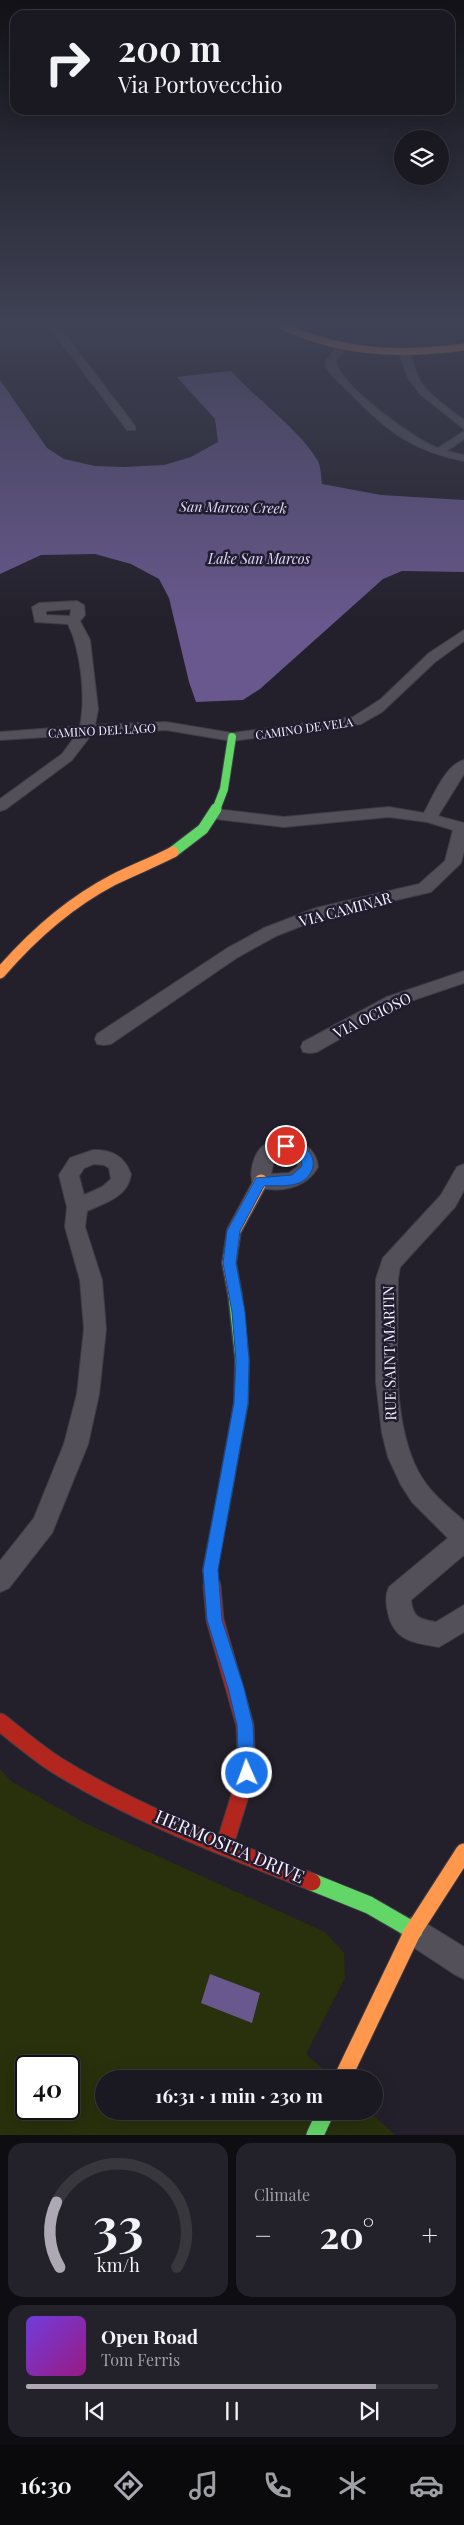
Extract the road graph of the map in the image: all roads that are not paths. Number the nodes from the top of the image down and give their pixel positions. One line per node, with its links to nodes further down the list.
1 (129, 425): 3 (street)
2 (389, 425): 5 (street)
3 (132, 428)
4 (464, 434): 5 (street)
5 (439, 452): 6 (street)
6 (464, 458)
7 (73, 621): 9 (street)
8 (464, 634): 11 (street, CAMINO DE VELA)
9 (87, 730): 10 (street, CAMINO DEL LAGO); 11 (street, CAMINO DEL LAGO); 13 (street)
10 (0, 736)
11 (232, 737): 14 (street)
12 (464, 765): 15 (street)
13 (0, 806)
14 (216, 814): 15 (street); 17 (street)
15 (429, 818): 16 (street)
16 (463, 828): 19 (street, VIA CAMINAR)
17 (0, 973)
18 (464, 977): 20 (street, VIA OCIOSO)
19 (104, 1039)
20 (310, 1047)
21 (464, 1172): 24 (street, RUE SAINT MARTIN)
22 (261, 1181): 29 (street)
23 (77, 1206): 26 (street)
24 (464, 1536)
25 (464, 1540): 27 (street)
26 (0, 1580)
27 (464, 1617)
28 (0, 1722): 29 (street, HERMOSITA DRIVE)
29 (224, 1847): 31 (street, HERMOSITA DRIVE)
30 (464, 1852): 31 (street)
31 (414, 1931): 32 (street, HERMOSITA DRIVE); 33 (street)
32 (464, 1964)
33 (346, 2070)
34 (322, 2120): 35 (street)
35 (315, 2135)

